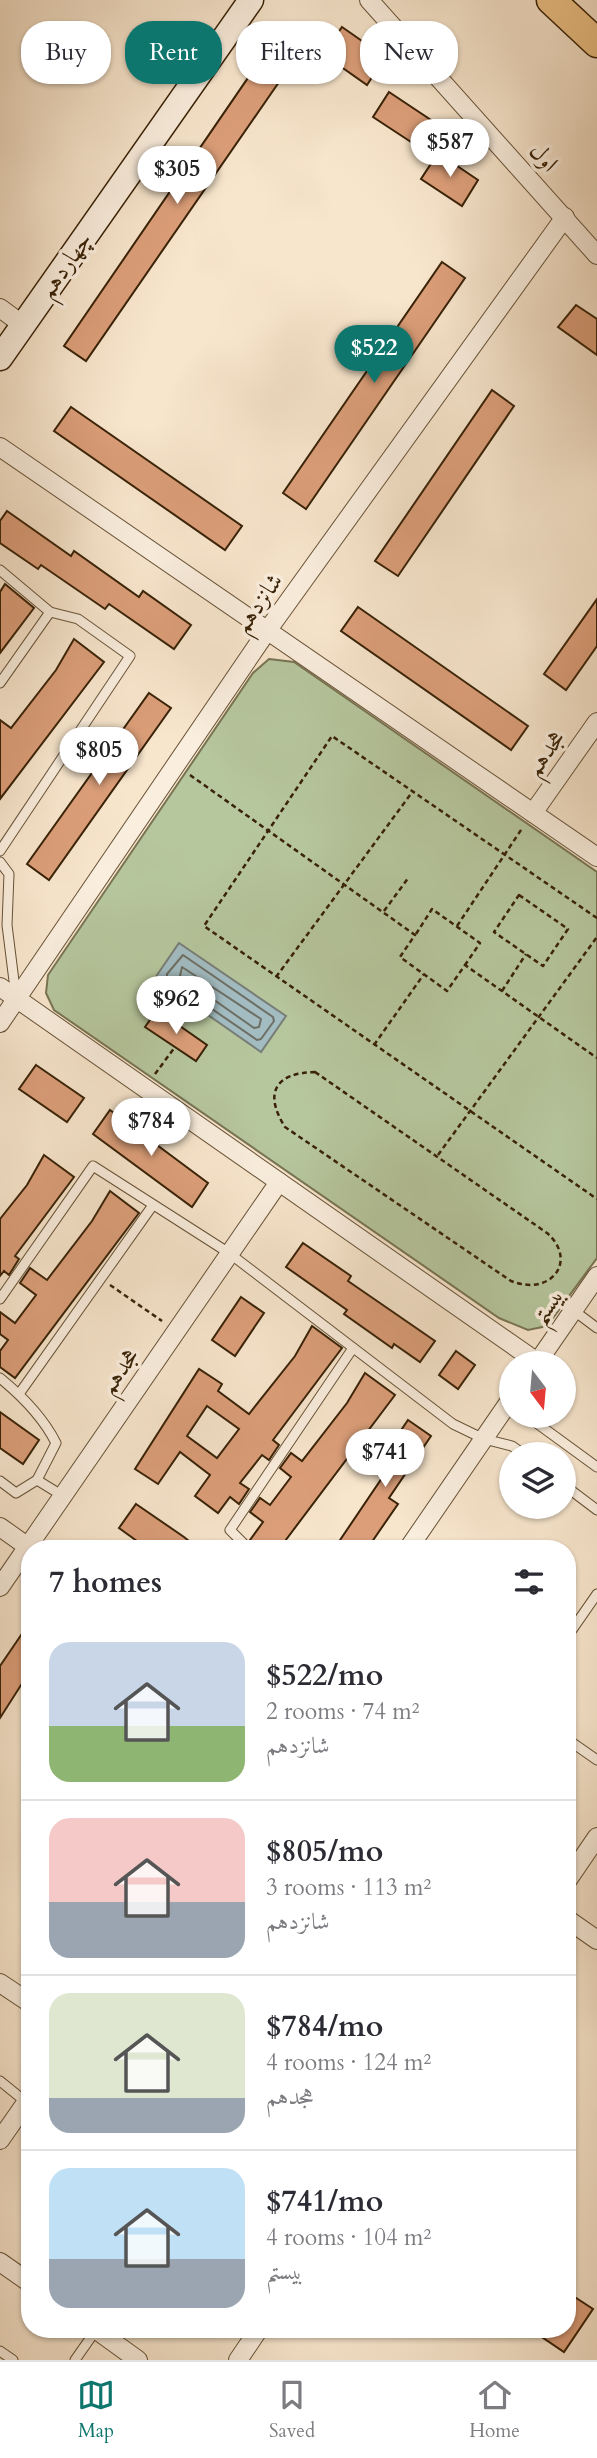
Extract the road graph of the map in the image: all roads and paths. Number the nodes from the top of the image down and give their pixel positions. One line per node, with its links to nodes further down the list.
1 (251, 0): 8 (main road, چهاردهم)
2 (369, 0): 5 (street, اول)
3 (551, 0): 4 (main road)
4 (597, 43)
5 (565, 217): 6 (street, اول); 13 (street, شانزدهم)
6 (597, 255)
7 (0, 309): 8 (street)
8 (23, 325): 9 (main road, چهاردهم)
9 (0, 358)
10 (0, 447): 13 (street)
11 (0, 570): 12 (lane)
12 (50, 612): 14 (lane); 20 (lane)
13 (267, 631): 16 (street, شانزدهم); 18 (street)
14 (0, 683)
15 (597, 722): 18 (street, هجدهم)
16 (176, 765): 19 (path); 37 (street, شانزدهم)
17 (412, 791): 19 (path); 21 (path); 25 (path)
18 (533, 813): 21 (path); 22 (street)
19 (268, 831): 25 (path); 34 (path)
20 (0, 851)
21 (505, 854): 27 (path); 28 (path)
22 (597, 857)
23 (0, 862): 37 (lane)
24 (409, 877): 26 (path)
25 (344, 885): 26 (path); 34 (path)
26 (383, 912): 29 (path)
27 (597, 918)
28 (457, 926): 29 (path); 32 (path)
29 (415, 935): 33 (path)
30 (597, 937): 38 (path)
31 (526, 954): 31 (path); 36 (path)
32 (465, 965): 33 (path); 36 (path)
33 (424, 974): 40 (path)
34 (276, 977): 40 (path)
35 (0, 987): 37 (street)
36 (502, 991): 38 (path)
37 (16, 999): 39 (street, شانزدهم); 43 (street)
38 (538, 1017): 42 (path); 44 (path)
39 (0, 1023)
40 (374, 1045): 44 (path)
41 (175, 1047): 43 (path)
42 (597, 1058)
43 (145, 1088): 46 (street)
44 (469, 1111): 45 (path); 47 (path)
45 (438, 1155): 45 (path)
46 (279, 1182): 49 (street, هجدهم); 57 (street)
47 (597, 1199)
48 (153, 1205): 49 (lane); 51 (lane); 52 (lane)
49 (229, 1253): 55 (street, هجدهم); 56 (lane)
50 (597, 1276): 53 (street, بیستم)
51 (100, 1279): 55 (path); 60 (lane)
52 (0, 1299)
53 (573, 1310): 54 (lane); 58 (street, بیستم)
54 (597, 1328)
55 (176, 1331): 69 (street, هجدهم)
56 (353, 1348): 63 (lane); 73 (lane)
57 (520, 1351)
58 (545, 1351)
59 (0, 1378): 60 (lane)
60 (19, 1394): 66 (lane)
61 (499, 1418): 63 (street)
62 (543, 1428): 65 (lane)
63 (484, 1439): 64 (lane); 74 (street)
64 (499, 1443)
65 (597, 1467)
66 (37, 1480): 67 (lane); 69 (lane)
67 (0, 1481)
68 (576, 1494): 70 (lane)
69 (62, 1496): 72 (street, هجدهم)
70 (597, 1510)
71 (0, 1527): 75 (street)
72 (35, 1540)
73 (240, 1540)
74 (414, 1540)
75 (21, 1542)
76 (21, 1560): 77 (street, هجدهم)
77 (0, 1587)
78 (597, 1594): 79 (lane)
79 (576, 1624)
80 (576, 1745): 81 (lane)
81 (597, 1760)
82 (597, 1838): 83 (street)
83 (576, 1868)
84 (576, 1925): 85 (street)
85 (597, 1940)
86 (0, 1983): 87 (street)
87 (21, 1997)
88 (0, 2081): 89 (lane)
89 (21, 2094)
90 (21, 2109): 91 (street)
91 (0, 2140)
92 (0, 2262): 93 (street)
93 (21, 2277)
94 (90, 2338): 99 (lane)
95 (106, 2338): 100 (street)
96 (253, 2338): 101 (street)
97 (0, 2351): 98 (lane)
98 (13, 2360)
99 (75, 2360)
100 (138, 2360)
101 (238, 2360)

